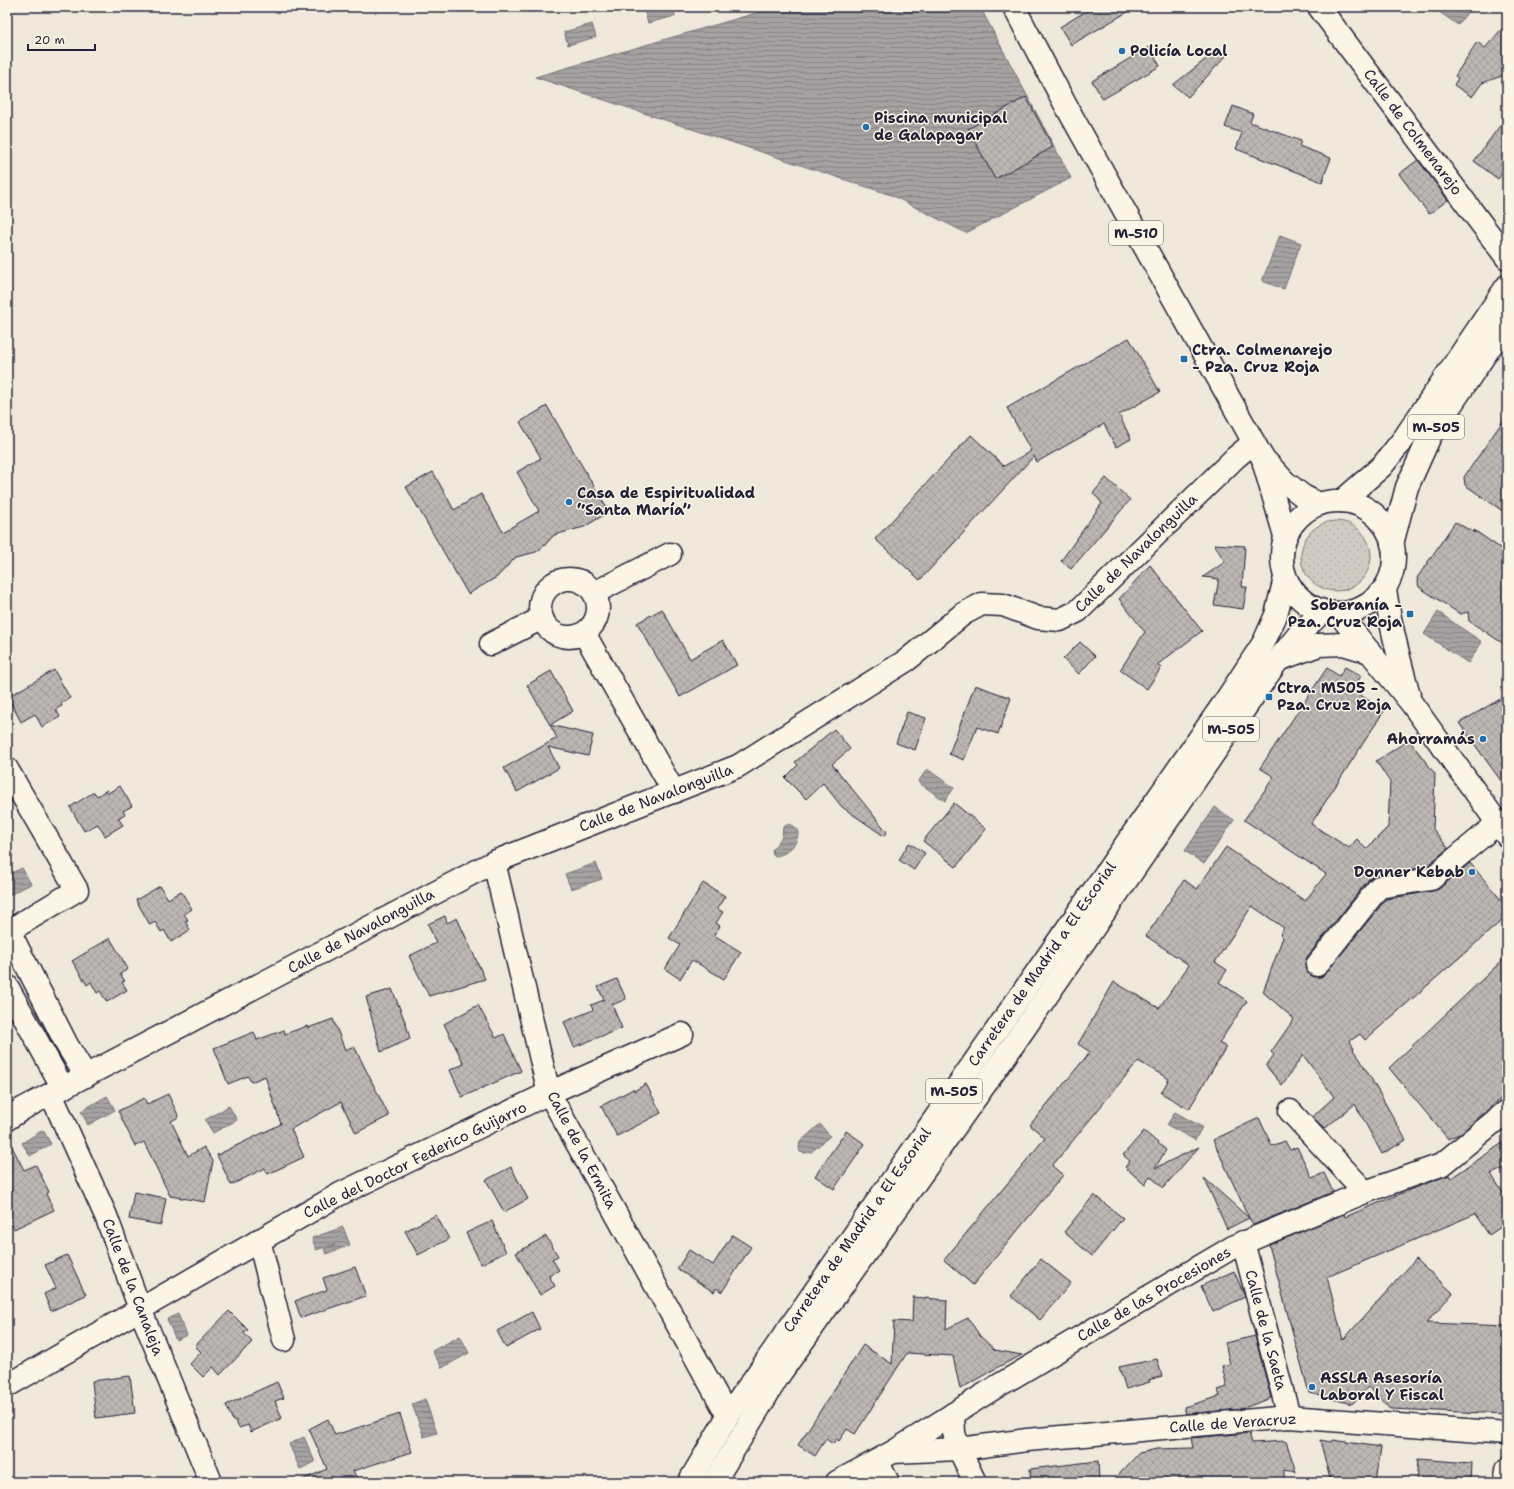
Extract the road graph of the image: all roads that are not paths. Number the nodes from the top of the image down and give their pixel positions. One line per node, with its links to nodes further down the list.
1 (1014, 7): 6 (main road, M-510)
2 (1319, 7): 3 (main road, Calle de Colmenarejo)
3 (1507, 258)
4 (1507, 286): 7 (main road, M-505)
5 (1507, 322): 10 (main road, M-505)
6 (1258, 450): 8 (main road, M-510); 9 (main road, M-510); 23 (main road, Calle de Navalonguilla)
7 (1342, 501): 8 (main road, M-505); 10 (main road, M-505)
8 (1319, 504): 9 (main road, M-505)
9 (1285, 536): 12 (main road, M-505)
10 (1392, 544): 13 (main road, M-505)
11 (670, 554): 14 (main road)
12 (1285, 578): 15 (main road, M-505); 43 (main road, Carretera de Madrid a El Escorial / M-505)
13 (1385, 588): 15 (main road, M-505); 21 (main road)
14 (594, 593): 16 (main road); 17 (main road)
15 (1330, 613): 19 (main road); 20 (main road, Carretera de Madrid a El Escorial / M-505)
16 (542, 618): 17 (main road); 18 (main road)
17 (584, 633): 23 (main road)
18 (491, 644)
19 (1370, 652): 20 (main road); 21 (main road)
20 (1278, 660): 51 (main road, Carretera de Madrid a El Escorial / M-505)
21 (1412, 704): 24 (main road)
22 (7, 769): 26 (main road)
23 (674, 792): 25 (main road, Calle de Navalonguilla)
24 (1502, 830): 27 (main road)
25 (494, 862): 30 (main road, Calle de Navalonguilla); 32 (main road, Calle de la Ermita)
26 (8, 932): 30 (main road)
27 (1317, 964)
28 (7, 986): 31 (main road, Calle de la Canaleja)
29 (682, 1034): 32 (main road, Calle del Doctor Federico Guijarro)
30 (86, 1076): 31 (main road, Calle de Navalonguilla)
31 (57, 1091): 35 (main road, Calle de Navalonguilla); 39 (main road, Calle de la Canaleja)
32 (549, 1093): 37 (main road, Calle del Doctor Federico Guijarro); 43 (main road, Calle de la Ermita)
33 (1290, 1111): 36 (main road)
34 (1507, 1111): 36 (main road, Calle de las Procesiones)
35 (7, 1119)
36 (1365, 1192): 38 (main road, Calle de las Procesiones)
37 (259, 1240): 39 (main road, Calle del Doctor Federico Guijarro); 40 (main road)
38 (1243, 1242): 42 (main road, Calle de las Procesiones); 44 (main road, Calle de la Saeta)
39 (140, 1308): 41 (main road, Calle del Doctor Federico Guijarro); 49 (main road, Calle de la Canaleja)
40 (284, 1340)
41 (7, 1386)
42 (953, 1414): 46 (main road); 47 (main road, Calle de Veracruz)
43 (728, 1416): 50 (main road, Carretera de Madrid a El Escorial / M-505)
44 (1289, 1417): 45 (main road, Calle de Veracruz); 46 (main road, Calle de Veracruz)
45 (1507, 1433)
46 (959, 1449): 47 (main road, Calle de Veracruz); 54 (main road)
47 (885, 1456): 52 (main road, Calle de Veracruz); 53 (main road)
48 (1507, 1470): 55 (main road)
49 (211, 1482)
50 (689, 1482)
51 (714, 1482)
52 (837, 1482)
53 (888, 1482)
54 (975, 1482)
55 (1505, 1482)

